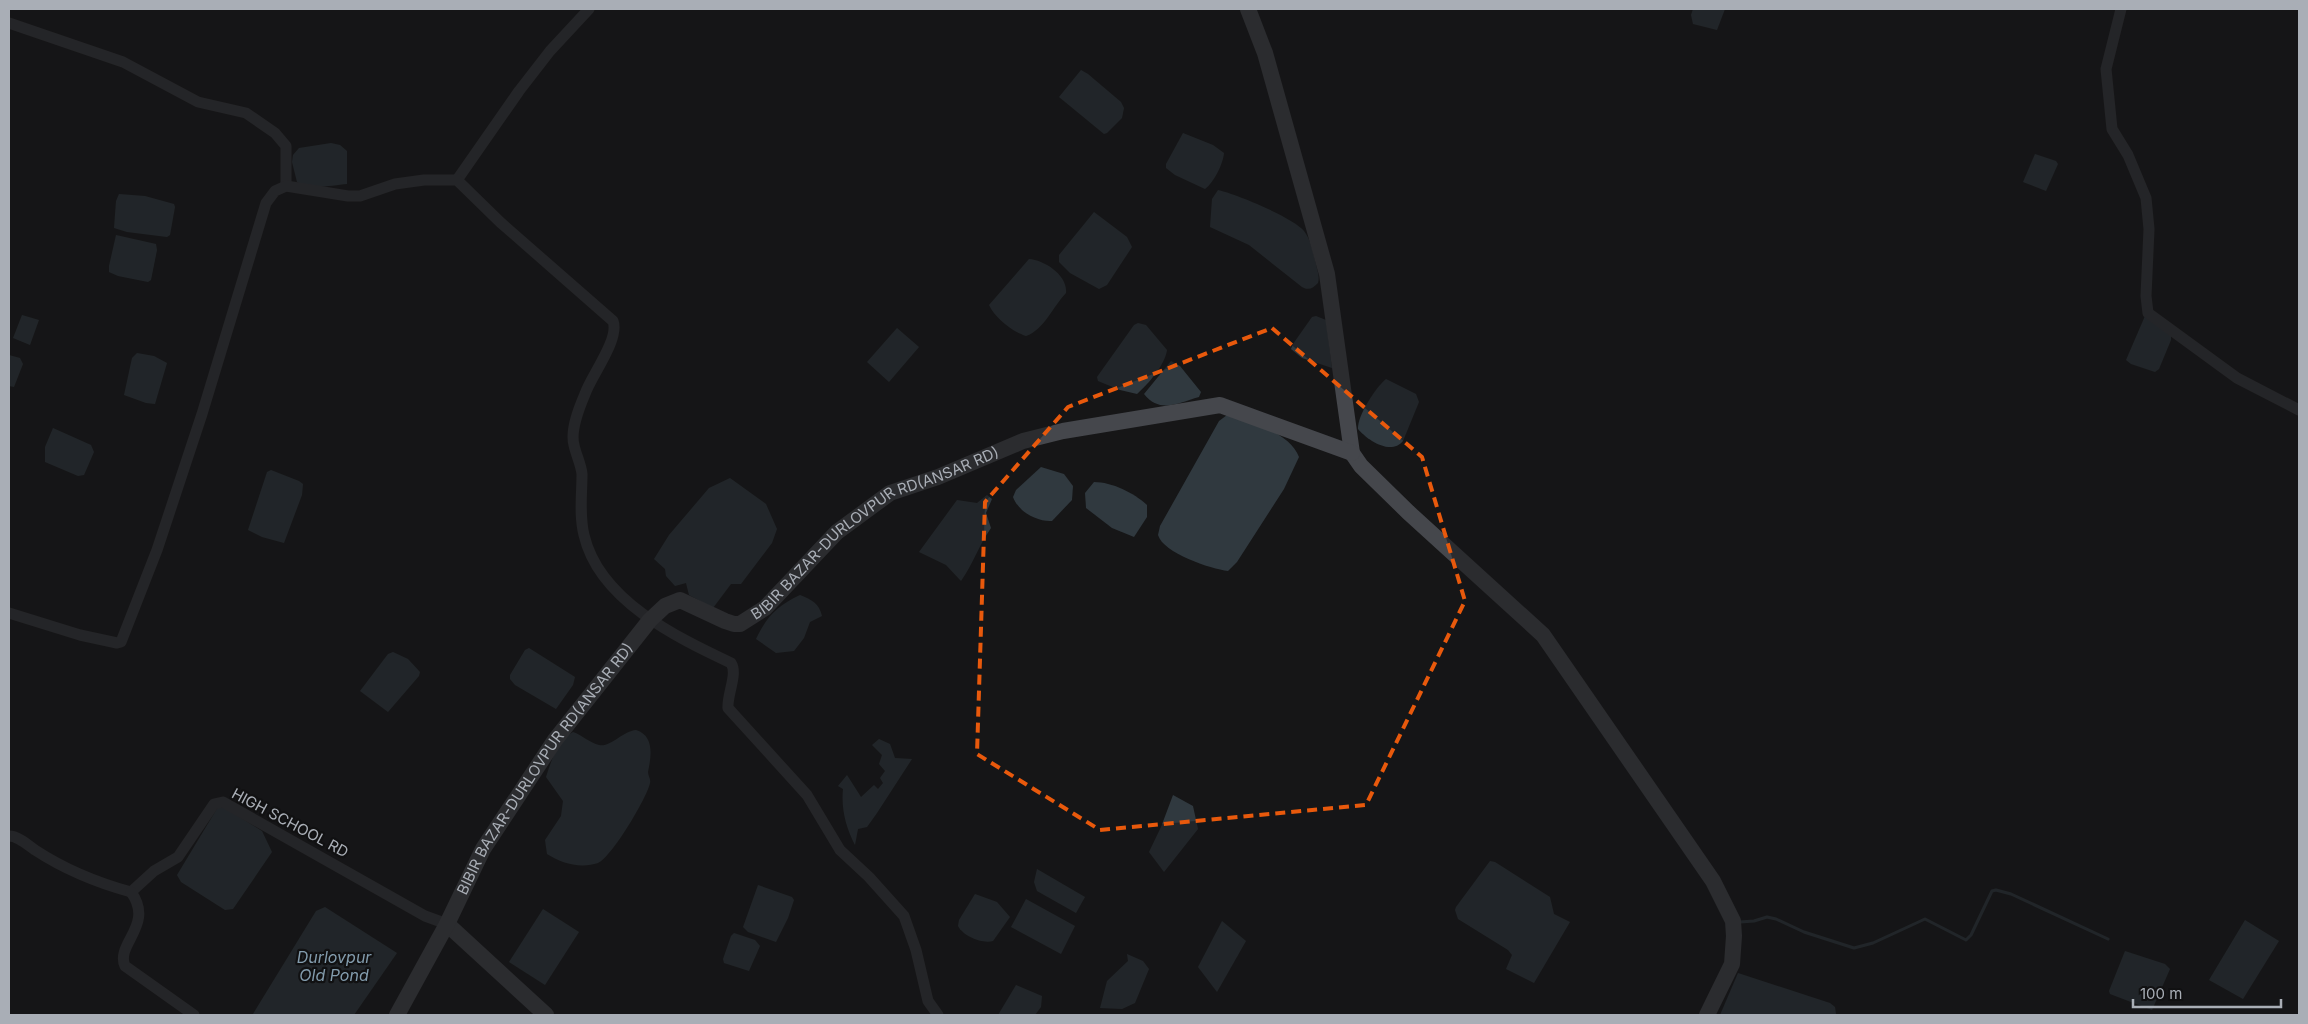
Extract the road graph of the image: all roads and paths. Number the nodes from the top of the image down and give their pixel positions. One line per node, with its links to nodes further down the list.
1 (589, 9): 5 (street)
2 (1248, 9): 8 (street)
3 (2121, 9): 7 (street)
4 (9, 23): 6 (street)
5 (457, 180): 6 (street); 10 (street)
6 (286, 186): 9 (street)
7 (2299, 410)
8 (1352, 452): 10 (street, BIBIR BAZAR-DURLOVPUR RD(ANSAR RD)); 18 (street)
9 (9, 613)
10 (650, 620): 13 (street, BIBIR BAZAR-DURLOVPUR RD(ANSAR RD)); 17 (street)
11 (9, 836): 12 (street)
12 (131, 892): 13 (street, HIGH SCHOOL RD); 14 (street)
13 (447, 924): 15 (street, BIBIR BAZAR-DURLOVPUR RD(ANSAR RD)); 16 (street)
14 (194, 1015)
15 (397, 1015)
16 (546, 1015)
17 (938, 1015)
18 (1708, 1015)

